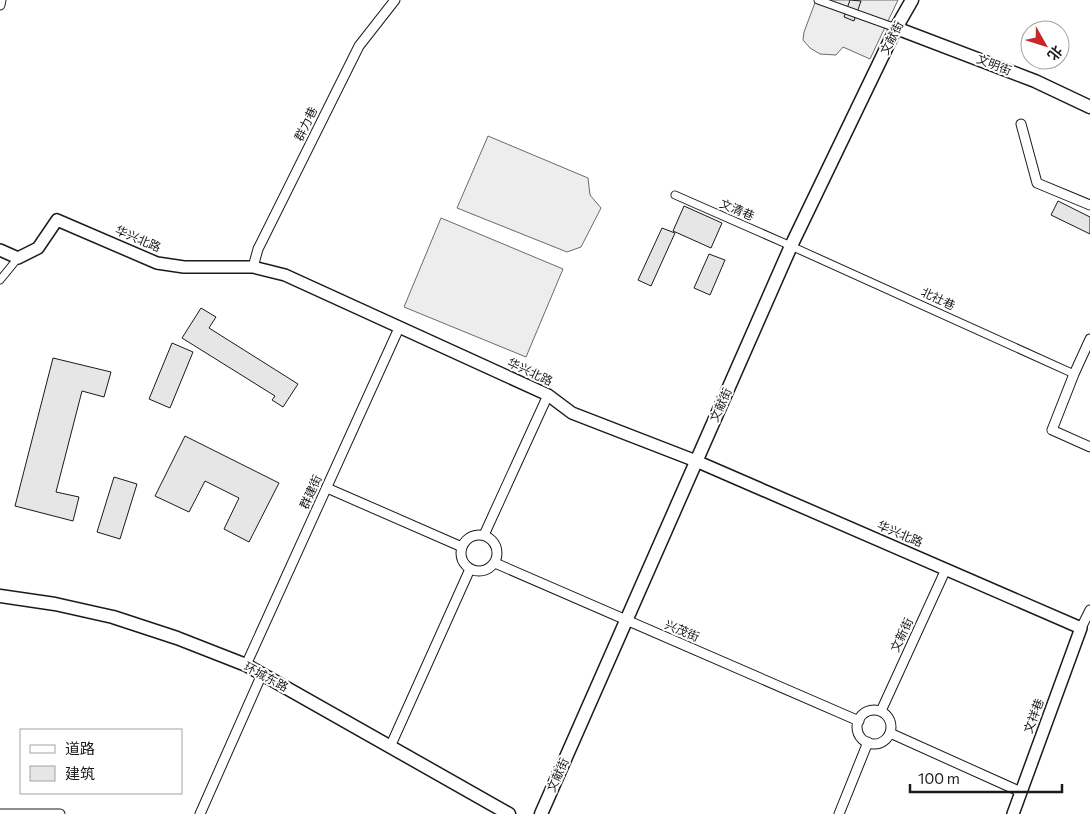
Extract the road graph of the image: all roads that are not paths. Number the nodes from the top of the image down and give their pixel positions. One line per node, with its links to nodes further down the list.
1 (1, 0): 5 (street)
2 (394, 0): 14 (street, 群力巷)
3 (818, 0): 6 (street)
4 (912, 0): 6 (main road, 文献街)
5 (0, 6)
6 (896, 28): 7 (main road, 文明街); 11 (main road, 文献街)
7 (1090, 107)
8 (1021, 124): 10 (street)
9 (675, 195): 11 (street, 文清巷)
10 (1090, 205)
11 (791, 246): 18 (street, 北社巷); 21 (main road, 文献街)
12 (0, 250): 13 (street)
13 (18, 258): 14 (street, 华兴北路); 15 (street)
14 (253, 267): 16 (street, 华兴北路)
15 (0, 280)
16 (399, 328): 19 (street, 华兴北路); 22 (street, 群建街)
17 (1090, 339): 18 (street)
18 (1074, 374): 20 (street)
19 (548, 395): 21 (street, 华兴北路); 23 (street)
20 (1090, 447)
21 (696, 461): 27 (street, 华兴北路); 30 (main road, 文献街)
22 (327, 488): 24 (street); 32 (street, 群建街)
23 (484, 535): 24 (street); 25 (street)
24 (462, 547): 26 (street)
25 (495, 563): 26 (street); 30 (street, 兴茂街)
26 (470, 569): 38 (street)
27 (946, 569): 31 (street, 华兴北路); 34 (street, 文新街)
28 (0, 596): 32 (main road, 环城东路)
29 (1090, 610): 31 (street)
30 (626, 620): 35 (street, 兴茂街); 44 (main road, 文献街)
31 (1081, 628): 39 (street, 文祥巷)
32 (246, 665): 33 (main road, 环城东路)
33 (262, 674): 38 (main road, 环城东路); 42 (street)
34 (881, 712): 35 (street); 36 (street)
35 (859, 721): 37 (street)
36 (890, 733): 37 (street); 39 (street)
37 (868, 742): 45 (street)
38 (390, 747): 43 (main road, 环城东路)
39 (1021, 792): 46 (street, 文祥巷)
40 (0, 814): 41 (street)
41 (60, 814)
42 (200, 814)
43 (509, 814)
44 (540, 814)
45 (839, 814)
46 (1012, 814)

